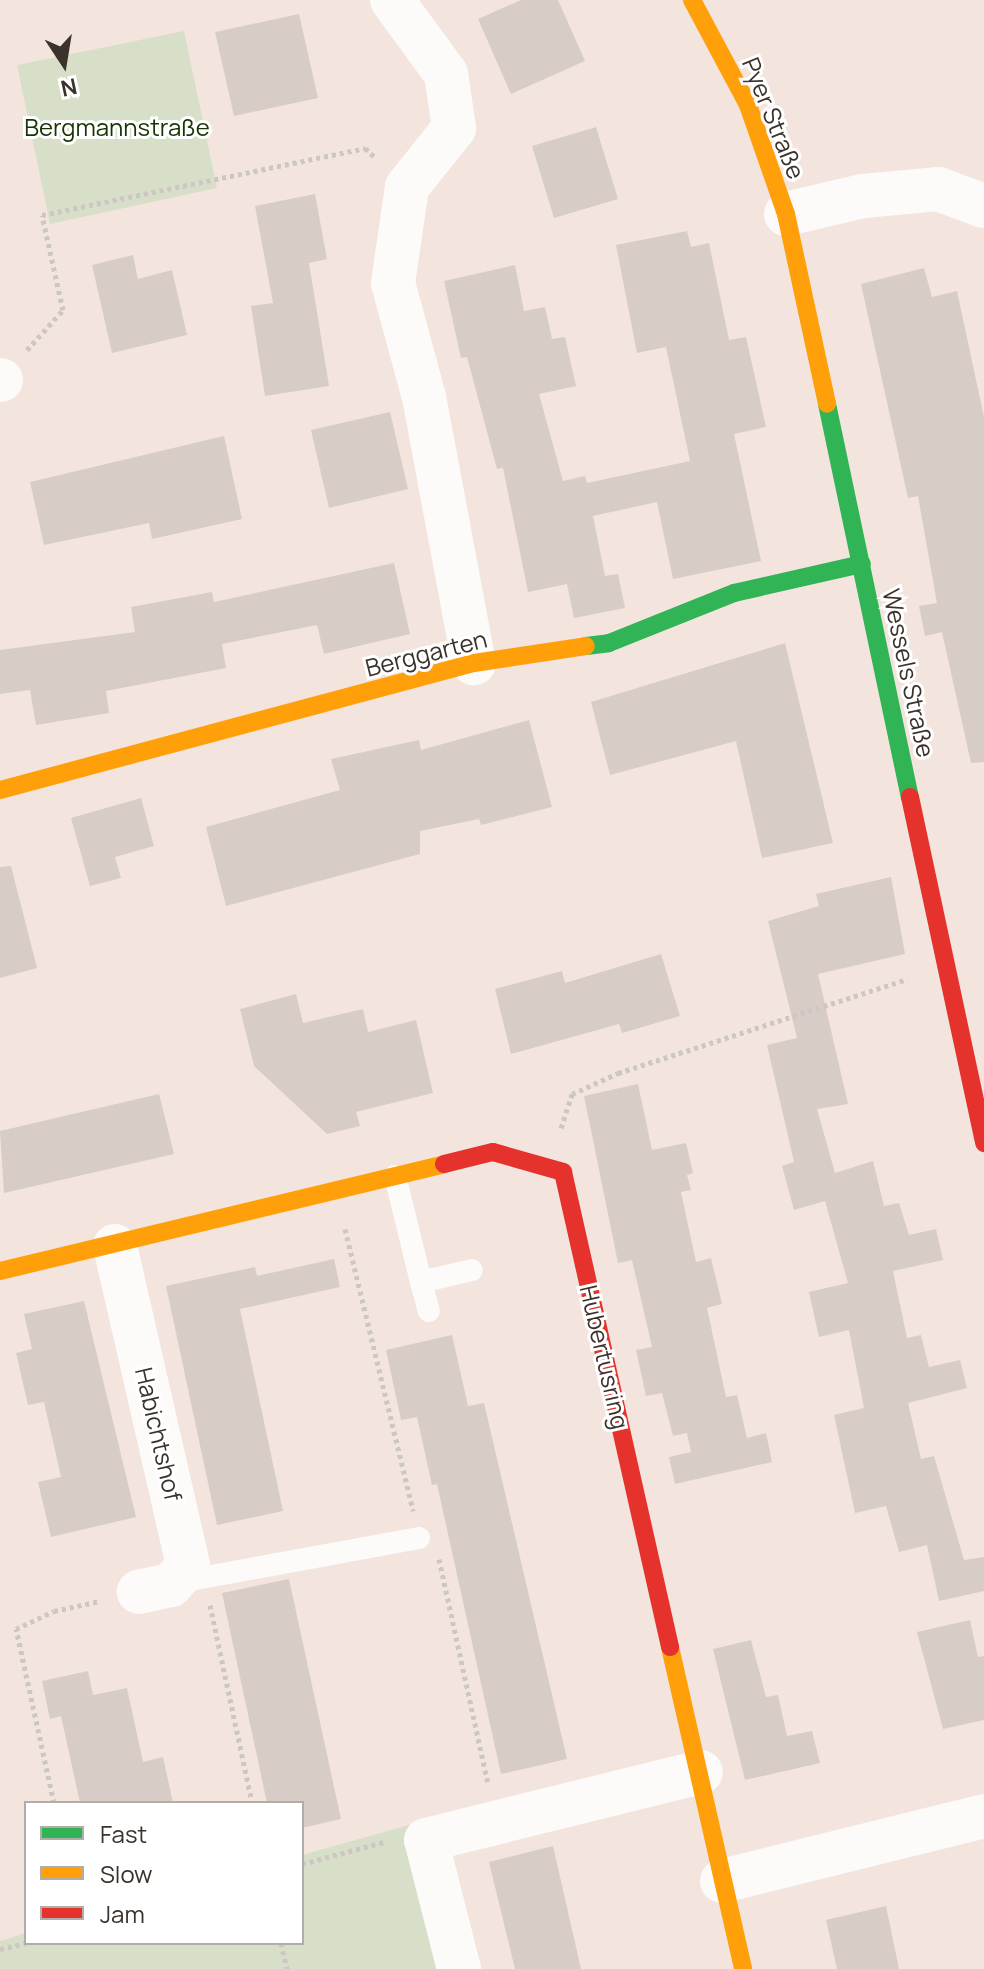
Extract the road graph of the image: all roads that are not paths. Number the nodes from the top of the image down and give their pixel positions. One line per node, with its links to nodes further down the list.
1 (392, 0): 6 (street)
2 (692, 0): 4 (street, Pyer Straße)
3 (984, 206): 4 (street)
4 (786, 214): 5 (street, Wessels Straße)
5 (862, 564): 6 (street, Berggarten); 8 (street, Wessels Straße)
6 (474, 663): 7 (street, Berggarten)
7 (0, 790)
8 (984, 1143)
9 (395, 1176): 10 (street); 13 (lane); 17 (street, Hubertusring)
10 (115, 1246): 12 (street); 16 (street, Habichtshof)
11 (472, 1270): 13 (lane)
12 (0, 1271)
13 (421, 1282): 14 (lane)
14 (429, 1311)
15 (419, 1538): 16 (lane)
16 (171, 1584)
17 (701, 1772): 19 (street, Hubertusring); 20 (street)
18 (984, 1816): 19 (street)
19 (722, 1881): 21 (street, Hubertusring)
20 (459, 1969)
21 (743, 1969)

